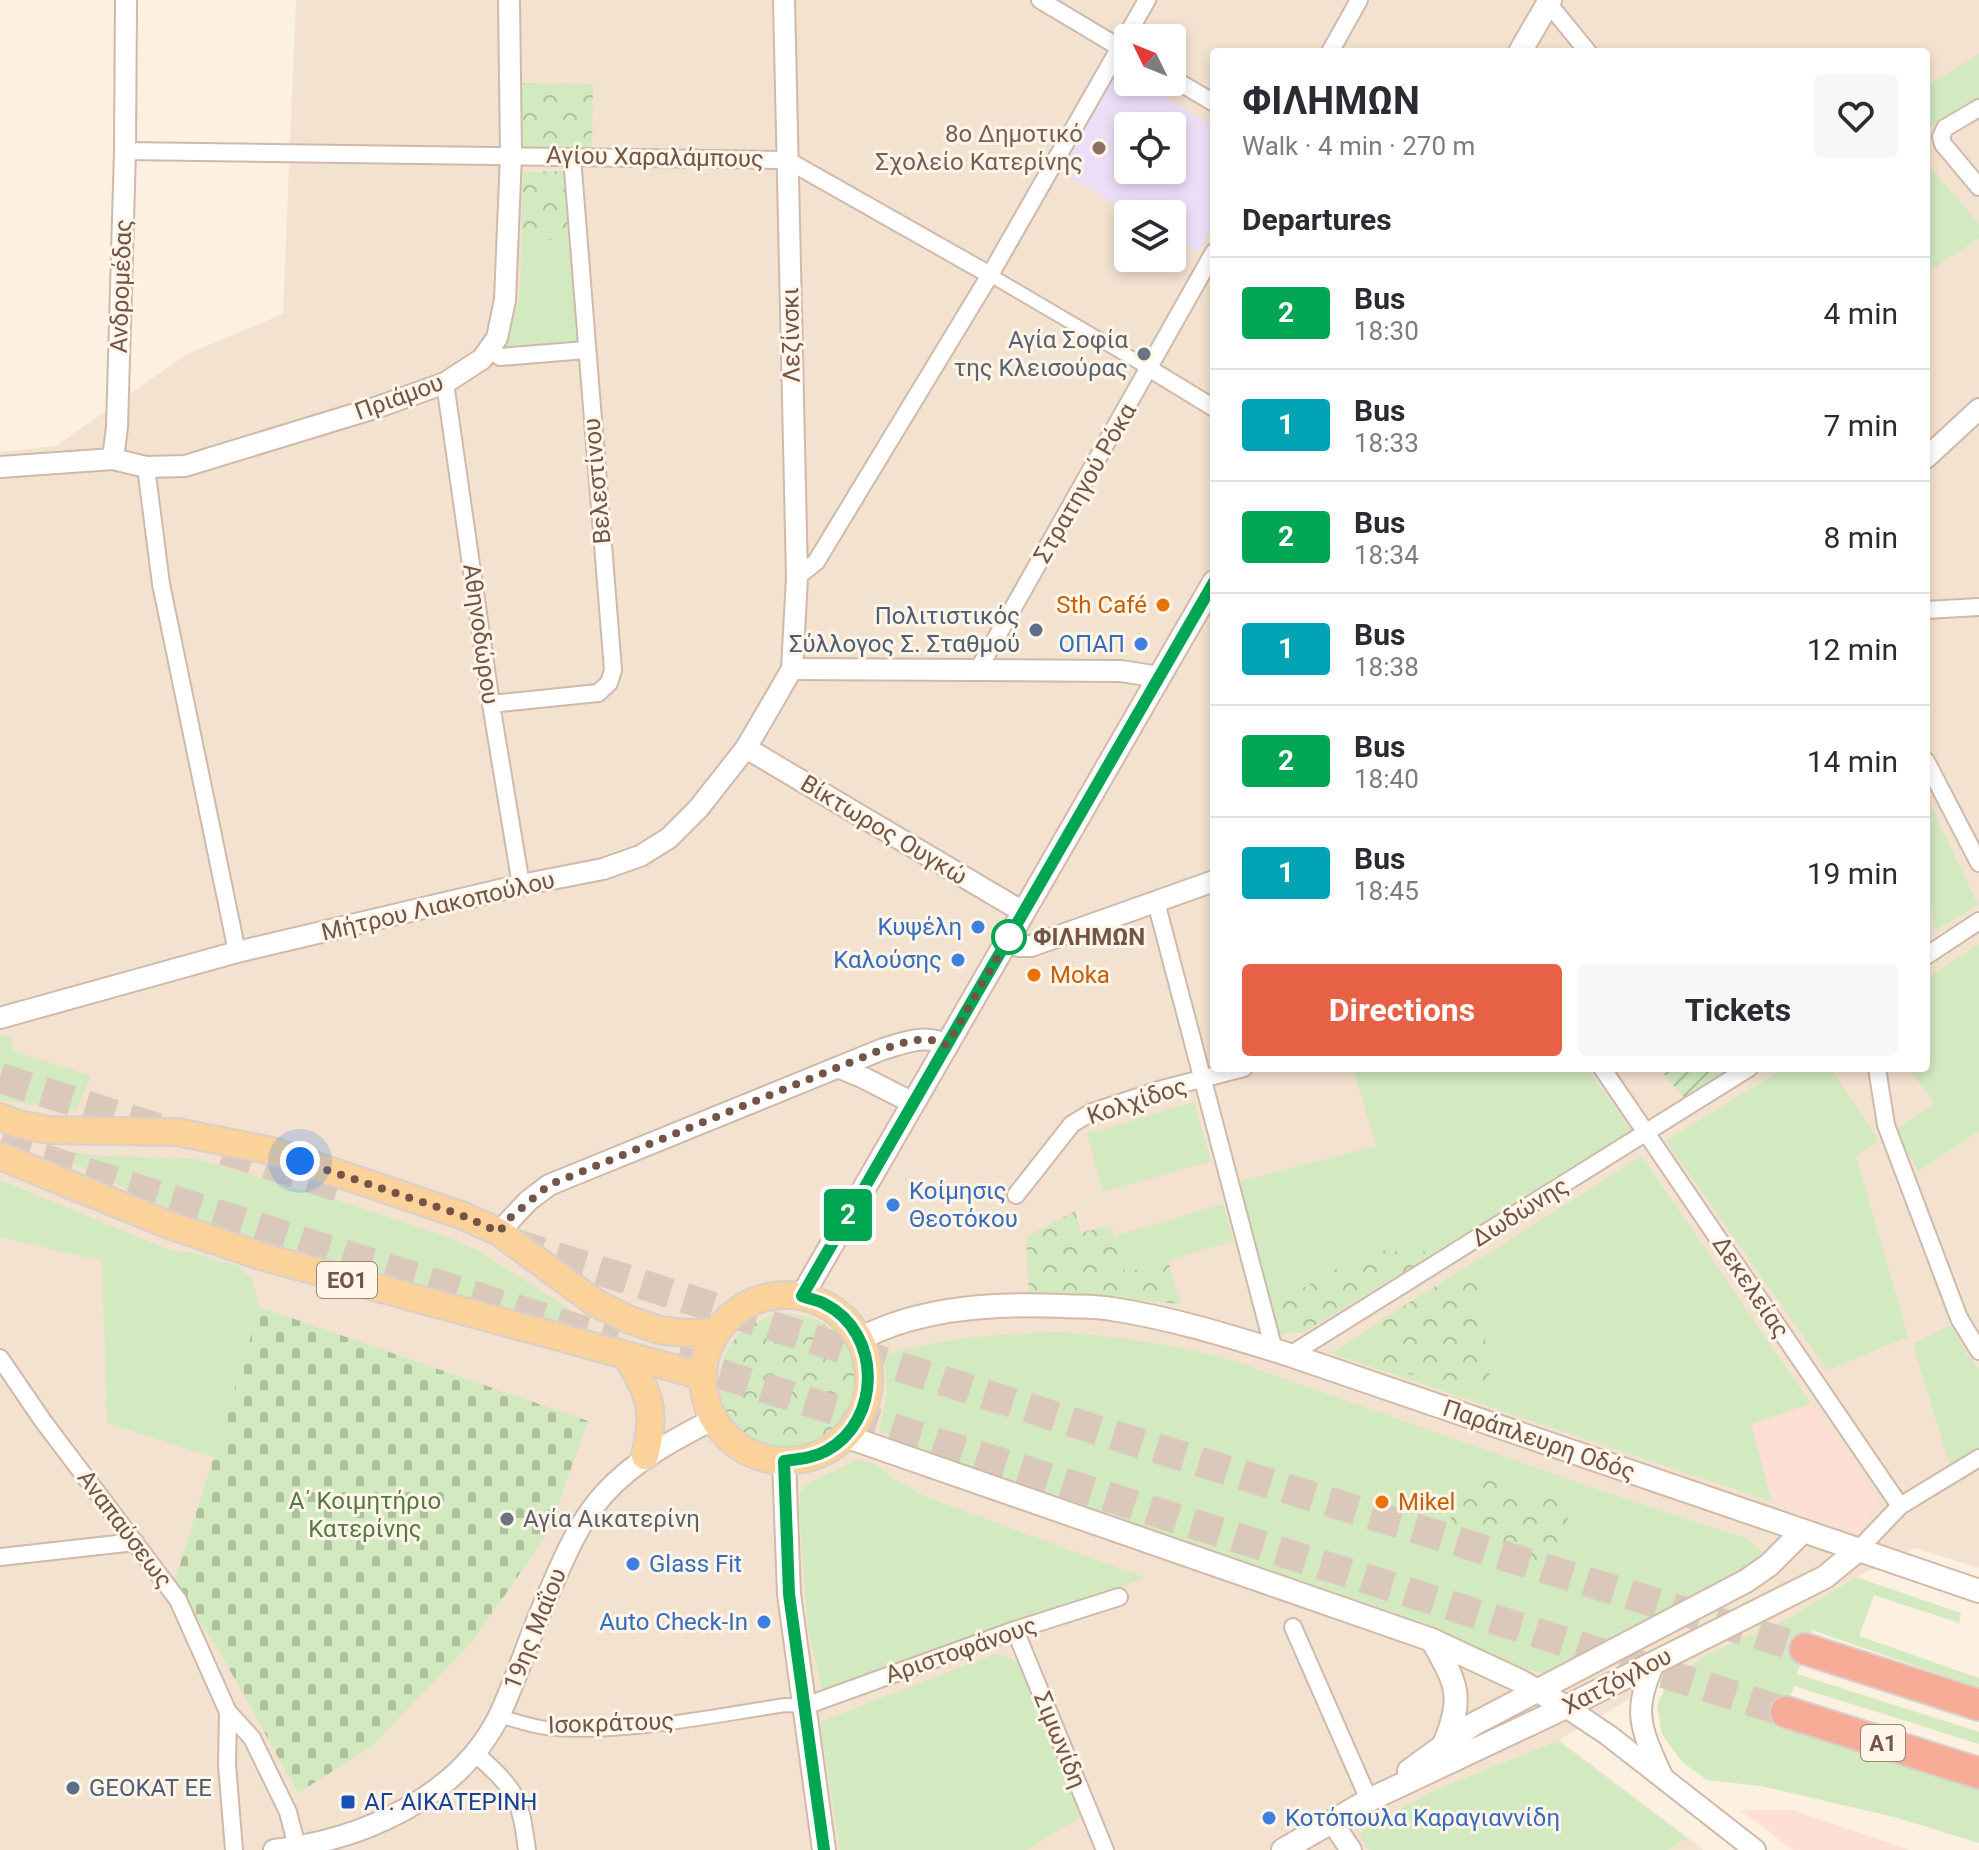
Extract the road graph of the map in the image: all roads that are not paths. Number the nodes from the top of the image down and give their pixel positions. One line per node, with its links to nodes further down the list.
1 (126, 0): 17 (street, Ανδρομέδας)
2 (509, 0): 18 (street)
3 (784, 0): 20 (street, Λεζίνσκι)
4 (1040, 0): 9 (street)
5 (1147, 0): 8 (street)
6 (1359, 0): 10 (street)
7 (1547, 1): 11 (main road); 12 (street)
8 (1136, 24)
9 (1114, 44)
10 (1332, 48)
11 (1522, 48)
12 (1585, 48)
13 (1114, 67): 23 (street)
14 (1186, 86): 15 (street)
15 (1210, 101)
16 (1979, 108): 21 (street)
17 (125, 151): 18 (street, Αγίου Χαραλάμπους); 31 (street, Ανδρομέδας)
18 (511, 155): 19 (street, Αγίου Χαραλάμπους); 24 (street)
19 (572, 157): 20 (street, Αγίου Χαραλάμπους); 25 (street, Βελεστίνου)
20 (787, 160): 23 (street, Αγίου Χαραλάμπους); 34 (street, Λεζίνσκι)
21 (1979, 187)
22 (1210, 259): 26 (street, Στρατηγού Ρόκα)
23 (990, 275): 26 (street, Αγίου Χαραλάμπους); 34 (street)
24 (490, 349): 25 (street); 27 (street, Πριάμου)
25 (586, 350): 41 (street, Βελεστίνου)
26 (1150, 369): 28 (street, Αγίου Χαραλάμπους); 39 (street, Στρατηγού Ρόκα)
27 (445, 383): 33 (street, Πριάμου); 41 (street, Αθηνοδώρου)
28 (1210, 406)
29 (1979, 409): 30 (street)
30 (1930, 454)
31 (113, 459): 32 (street); 33 (street, Πριάμου)
32 (0, 467)
33 (146, 467): 51 (street)
34 (797, 577): 38 (street, Λεζίνσκι)
35 (1210, 589): 40 (main road)
36 (1979, 607): 37 (street)
37 (1930, 610)
38 (792, 669): 39 (street); 42 (street, Μήτρου Λιακοπούλου)
39 (978, 670): 40 (street)
40 (1159, 677): 48 (main road)
41 (491, 704): 46 (street, Αθηνοδώρου)
42 (746, 748): 46 (street, Μήτρου Λιακοπούλου); 48 (street, Βίκτωρος Ουγκώ)
43 (1930, 769): 44 (street)
44 (1979, 863)
45 (1210, 882): 47 (street)
46 (521, 885): 51 (street, Μήτρου Λιακοπούλου)
47 (1156, 902): 50 (street); 60 (street)
48 (1023, 912): 50 (main road)
49 (1979, 921): 52 (street)
50 (1008, 939): 54 (main road)
51 (237, 952): 53 (street, Μήτρου Λιακοπούλου)
52 (1930, 953)
53 (0, 1018)
54 (947, 1045): 55 (street); 61 (main road)
55 (840, 1068): 61 (street); 66 (street)
56 (1231, 1072): 60 (street, Κολχίδος)
57 (1605, 1072): 63 (street, Δεκελείας)
58 (1743, 1072): 63 (street, Δωδώνης)
59 (1878, 1072): 70 (street)
60 (1201, 1081): 65 (street, Κολχίδος); 71 (street)
61 (913, 1103): 67 (main road)
62 (0, 1117): 66 (main road)
63 (1646, 1133): 71 (street, Δωδώνης); 80 (street, Δεκελείας)
64 (0, 1156): 72 (main road, ΕΟ1)
65 (1016, 1195)
66 (499, 1232): 68 (main road)
67 (802, 1296): 68 (main road); 69 (main road)
68 (717, 1332): 74 (main road)
69 (860, 1339): 71 (main road, Παράπλευρη Οδός); 76 (main road)
70 (1979, 1351)
71 (1282, 1353): 81 (main road, Παράπλευρη Οδός)
72 (626, 1356): 74 (main road, ΕΟ1); 77 (main road)
73 (0, 1358): 82 (street, Αναπαύσεως)
74 (703, 1376): 75 (main road)
75 (714, 1419): 77 (street, 19ης Μαΐου); 79 (main road)
76 (845, 1436): 79 (main road); 89 (main road)
77 (645, 1456): 98 (street, 19ης Μαΐου)
78 (1979, 1458): 80 (street)
79 (784, 1461): 94 (main road)
80 (1900, 1506): 83 (street)
81 (1803, 1531): 83 (main road, Παράπλευρη Οδός); 92 (main road, Χατζόγλου)
82 (135, 1542): 84 (street); 96 (street, Αναπαύσεως)
83 (1858, 1550): 85 (main road, Παράπλευρη Οδός); 91 (main road, Χατζόγλου)
84 (0, 1557)
85 (1979, 1591)
86 (1119, 1597): 88 (street, Αριστοφάνους)
87 (1293, 1627): 103 (street)
88 (1015, 1630): 94 (street, Αριστοφάνους); 110 (street, Σιμωνίδη)
89 (1432, 1640): 92 (main road); 99 (main road)
90 (1805, 1649): 93 (highway)
91 (1655, 1662): 95 (main road, Χατζόγλου); 102 (street)
92 (1535, 1692): 95 (main road); 99 (main road, Χατζόγλου)
93 (1979, 1705)
94 (805, 1706): 98 (street, Ισοκράτους); 109 (main road)
95 (1566, 1707): 102 (street); 103 (main road, Χατζόγλου)
96 (228, 1712): 105 (street, Αναπαύσεως); 106 (street, Αναπαύσεως)
97 (1786, 1712): 101 (highway, Α1)
98 (499, 1716): 100 (street)
99 (1444, 1744): 103 (main road, Χατζόγλου)
100 (475, 1753): 105 (street); 108 (street)
101 (1979, 1773)
102 (1664, 1780): 113 (street)
103 (1369, 1800): 104 (main road, Χατζόγλου)
104 (1332, 1822): 111 (main road, Χατζόγλου); 112 (street)
105 (297, 1847): 107 (street)
106 (234, 1850)
107 (274, 1850)
108 (527, 1850)
109 (824, 1850)
110 (1105, 1850)
111 (1283, 1850)
112 (1351, 1850)
113 (1755, 1850)

